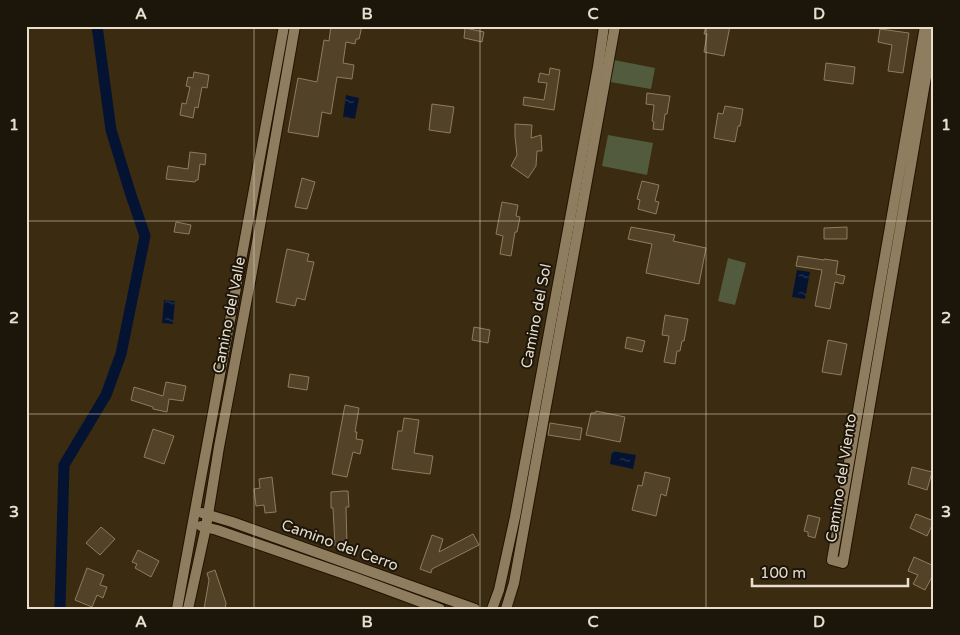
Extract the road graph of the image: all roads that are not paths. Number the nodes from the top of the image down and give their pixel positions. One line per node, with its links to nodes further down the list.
1 (284, 26): 7 (street, Camino del Valle)
2 (295, 26): 8 (street, Camino del Valle)
3 (604, 26): 15 (street, Camino del Sol)
4 (615, 26): 16 (street, Camino del Sol)
5 (925, 26): 6 (street, Camino del Viento)
6 (934, 30)
7 (195, 511): 8 (street, Camino del Cerro); 9 (street, Camino del Valle)
8 (207, 515): 10 (street, Camino del Valle); 14 (street, Camino del Cerro)
9 (192, 524): 10 (street, Camino del Cerro); 11 (street, Camino del Valle)
10 (206, 527): 12 (street, Camino del Valle); 13 (street, Camino del Cerro)
11 (177, 609)
12 (188, 609)
13 (440, 609)
14 (475, 609)
15 (492, 609)
16 (506, 609)

